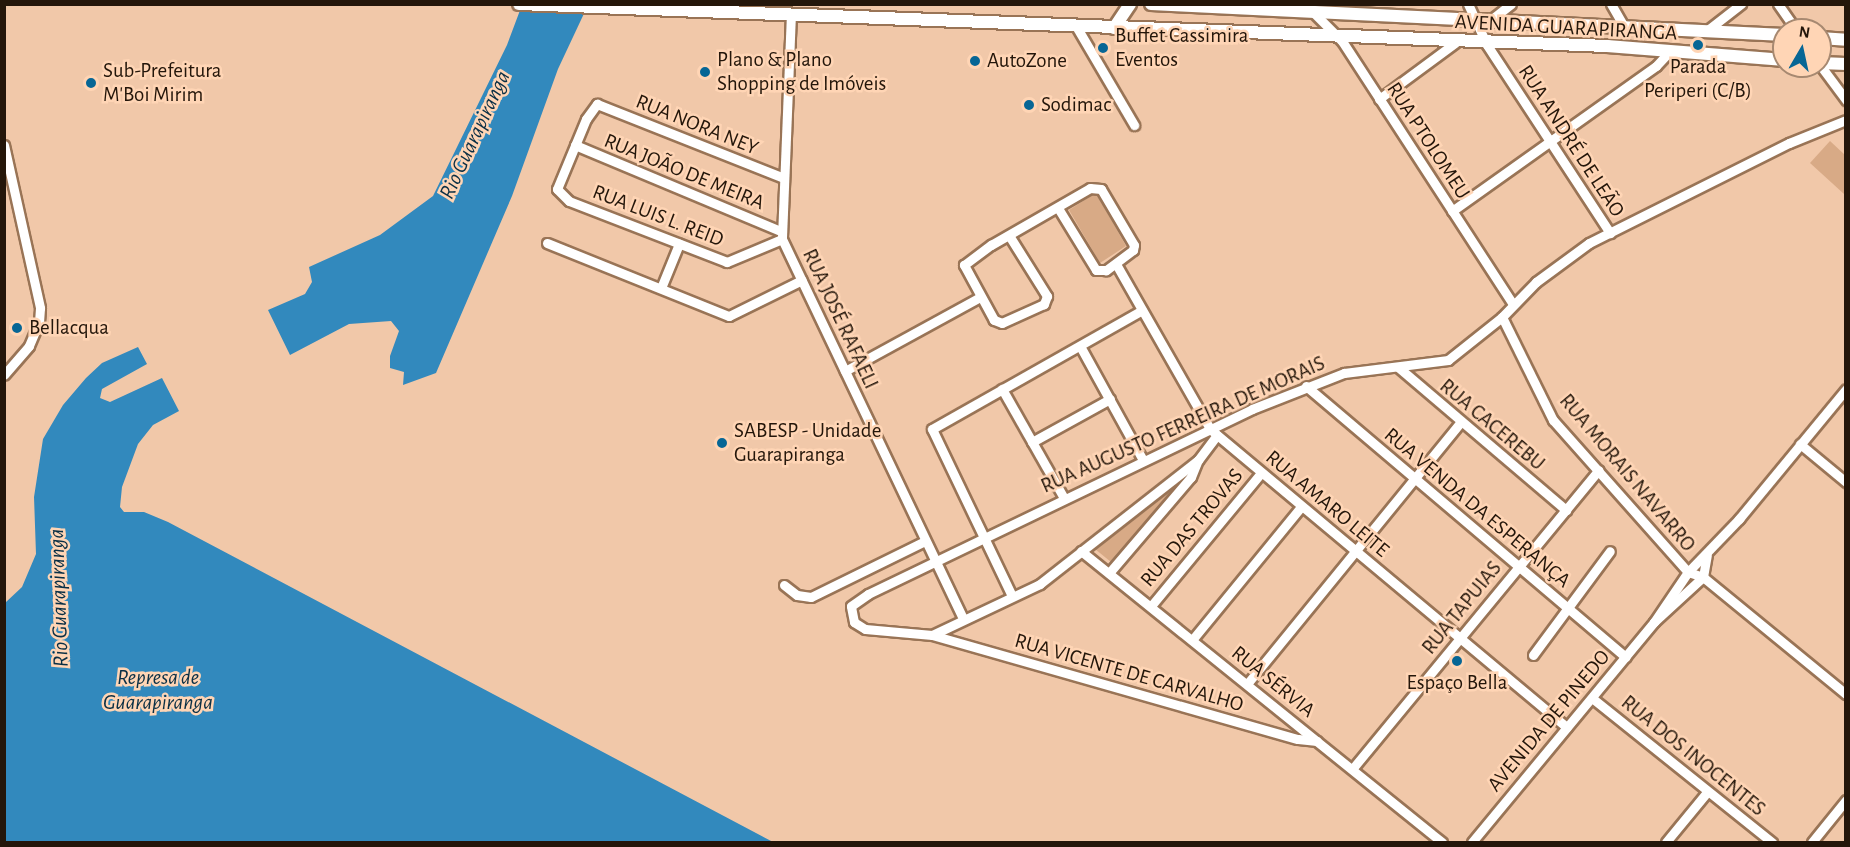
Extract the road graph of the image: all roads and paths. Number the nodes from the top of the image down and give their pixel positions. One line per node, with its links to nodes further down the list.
1 (519, 4): 10 (main road, AVENIDA GUARAPIRANGA)
2 (1130, 4): 14 (main road)
3 (1151, 4): 9 (main road, AVENIDA GUARAPIRANGA)
4 (1468, 4): 12 (street, RUA ANDRÉ DE LEÃO)
5 (1511, 4): 12 (street)
6 (1611, 4): 15 (street)
7 (1741, 4): 16 (street)
8 (1778, 4): 11 (street)
9 (1308, 8): 12 (main road, AVENIDA GUARAPIRANGA); 18 (street, RUA PTOLOMEU)
10 (792, 9): 13 (main road, AVENIDA GUARAPIRANGA); 31 (street, RUA JOSÉ RAFAELI)
11 (1788, 18)
12 (1481, 23): 15 (main road, AVENIDA GUARAPIRANGA); 20 (street, RUA ANDRÉ DE LEÃO)
13 (1076, 26): 14 (main road, AVENIDA GUARAPIRANGA); 27 (street)
14 (1114, 28): 18 (main road, AVENIDA GUARAPIRANGA)
15 (1626, 30): 16 (main road, AVENIDA GUARAPIRANGA)
16 (1703, 34): 17 (main road, AVENIDA GUARAPIRANGA)
17 (1772, 35)
18 (1339, 36): 19 (main road, AVENIDA GUARAPIRANGA); 24 (street, RUA PTOLOMEU)
19 (1455, 43): 20 (main road, AVENIDA GUARAPIRANGA); 24 (street)
20 (1487, 45): 21 (main road, AVENIDA GUARAPIRANGA); 28 (street, RUA ANDRÉ DE LEÃO)
21 (1670, 51): 22 (main road, AVENIDA GUARAPIRANGA); 28 (street)
22 (1772, 59)
23 (1830, 78): 25 (street)
24 (1379, 99): 33 (street, RUA PTOLOMEU)
25 (1845, 100)
26 (1845, 120): 34 (street, RUA AUGUSTO FERREIRA DE MORAIS)
27 (1134, 125)
28 (1549, 142): 33 (street); 34 (street, RUA ANDRÉ DE LEÃO)
29 (4, 145): 49 (street)
30 (575, 145): 31 (street, RUA NORA NEY); 35 (street, RUA JOÃO DE MEIRA); 38 (street, RUA LUIS L. REID)
31 (784, 178): 35 (street, RUA JOSÉ RAFAELI)
32 (1058, 208): 36 (street); 39 (street); 39 (street)
33 (1452, 211): 43 (street, RUA PTOLOMEU)
34 (1610, 233): 43 (street, RUA AUGUSTO FERREIRA DE MORAIS)
35 (782, 235): 38 (street, RUA LUIS L. REID); 40 (street, RUA JOSÉ RAFAELI)
36 (1010, 237): 42 (street); 42 (street)
37 (547, 243): 41 (street)
38 (679, 244): 41 (street)
39 (1116, 264): 44 (street, RUA AMARO LEITE)
40 (801, 280): 41 (street); 48 (street, RUA JOSÉ RAFAELI)
41 (661, 288)
42 (980, 297): 48 (street)
43 (1512, 303): 45 (street, RUA AUGUSTO FERREIRA DE MORAIS)
44 (1142, 310): 46 (street); 55 (street, RUA AMARO LEITE)
45 (1502, 317): 47 (street, RUA AUGUSTO FERREIRA DE MORAIS); 60 (street, RUA MORAIS NAVARRO)
46 (1080, 346): 51 (street); 53 (street)
47 (1398, 367): 50 (street, RUA AUGUSTO FERREIRA DE MORAIS); 54 (street, RUA CACEREBU)
48 (845, 371): 68 (street, RUA JOSÉ RAFAELI)
49 (4, 375)
50 (1306, 386): 55 (street, RUA AUGUSTO FERREIRA DE MORAIS); 62 (street, RUA VENDA DA ESPERANÇA)
51 (1002, 388): 56 (street); 67 (street)
52 (1845, 389): 57 (street, AVENIDA DE PINEDO)
53 (1110, 399): 56 (street); 58 (street)
54 (1461, 423): 62 (street); 66 (street, RUA CACEREBU)
55 (1214, 432): 58 (street, RUA AUGUSTO FERREIRA DE MORAIS); 59 (street); 61 (street, RUA AMARO LEITE)
56 (1032, 442): 64 (street)
57 (1800, 444): 63 (street); 72 (street, AVENIDA DE PINEDO)
58 (1143, 460): 64 (street, RUA AUGUSTO FERREIRA DE MORAIS)
59 (1198, 460): 69 (street); 76 (street)
60 (1599, 471): 66 (street, RUA TAPUIAS); 75 (street, RUA MORAIS NAVARRO)
61 (1261, 473): 65 (street, RUA AMARO LEITE); 80 (street, RUA DAS TROVAS)
62 (1415, 480): 71 (street); 74 (street, RUA VENDA DA ESPERANÇA)
63 (1845, 482)
64 (1064, 498): 67 (street, RUA AUGUSTO FERREIRA DE MORAIS)
65 (1301, 507): 71 (street, RUA AMARO LEITE); 87 (street)
66 (1566, 510): 74 (street, RUA TAPUIAS)
67 (983, 537): 73 (street, RUA AUGUSTO FERREIRA DE MORAIS); 79 (street)
68 (925, 541): 73 (street, RUA JOSÉ RAFAELI); 78 (street)
69 (1081, 551): 76 (street, RUA SÉRVIA); 79 (street)
70 (1610, 551): 81 (street)
71 (1356, 553): 86 (street, RUA AMARO LEITE); 90 (street)
72 (1707, 555): 75 (street, AVENIDA DE PINEDO); 77 (street, AVENIDA DE PINEDO)
73 (935, 562): 82 (street, RUA AUGUSTO FERREIRA DE MORAIS); 83 (street, RUA JOSÉ RAFAELI)
74 (1519, 567): 81 (street, RUA VENDA DA ESPERANÇA); 86 (street, RUA TAPUIAS)
75 (1688, 572): 77 (street, RUA MORAIS NAVARRO); 84 (street, AVENIDA DE PINEDO)
76 (1109, 573): 80 (street, RUA SÉRVIA)
77 (1703, 577): 84 (street, AVENIDA DE PINEDO); 91 (street)
78 (784, 585)
79 (1012, 596): 83 (street)
80 (1151, 606): 87 (street, RUA SÉRVIA)
81 (1568, 608): 88 (street); 89 (street, RUA VENDA DA ESPERANÇA)
82 (850, 609): 85 (street, RUA VICENTE DE CARVALHO)
83 (963, 619): 85 (street)
84 (1654, 622): 89 (street, AVENIDA DE PINEDO)
85 (932, 635): 94 (street, RUA VICENTE DE CARVALHO)
86 (1461, 639): 93 (street, RUA AMARO LEITE); 95 (street, RUA TAPUIAS)
87 (1192, 640): 90 (street, RUA SÉRVIA)
88 (1533, 655)
89 (1626, 657): 92 (street, AVENIDA DE PINEDO)
90 (1247, 684): 94 (street, RUA SÉRVIA)
91 (1845, 694)
92 (1592, 698): 93 (street, AVENIDA DE PINEDO); 96 (street, RUA DOS INOCENTES)
93 (1567, 727): 99 (street, AVENIDA DE PINEDO)
94 (1317, 741): 95 (street, RUA SÉRVIA)
95 (1353, 768): 98 (street, RUA SÉRVIA)
96 (1707, 792): 100 (street); 101 (street, RUA DOS INOCENTES)
97 (1845, 800): 102 (street)
98 (1442, 843)
99 (1472, 843)
100 (1666, 843)
101 (1772, 843)
102 (1812, 843)

